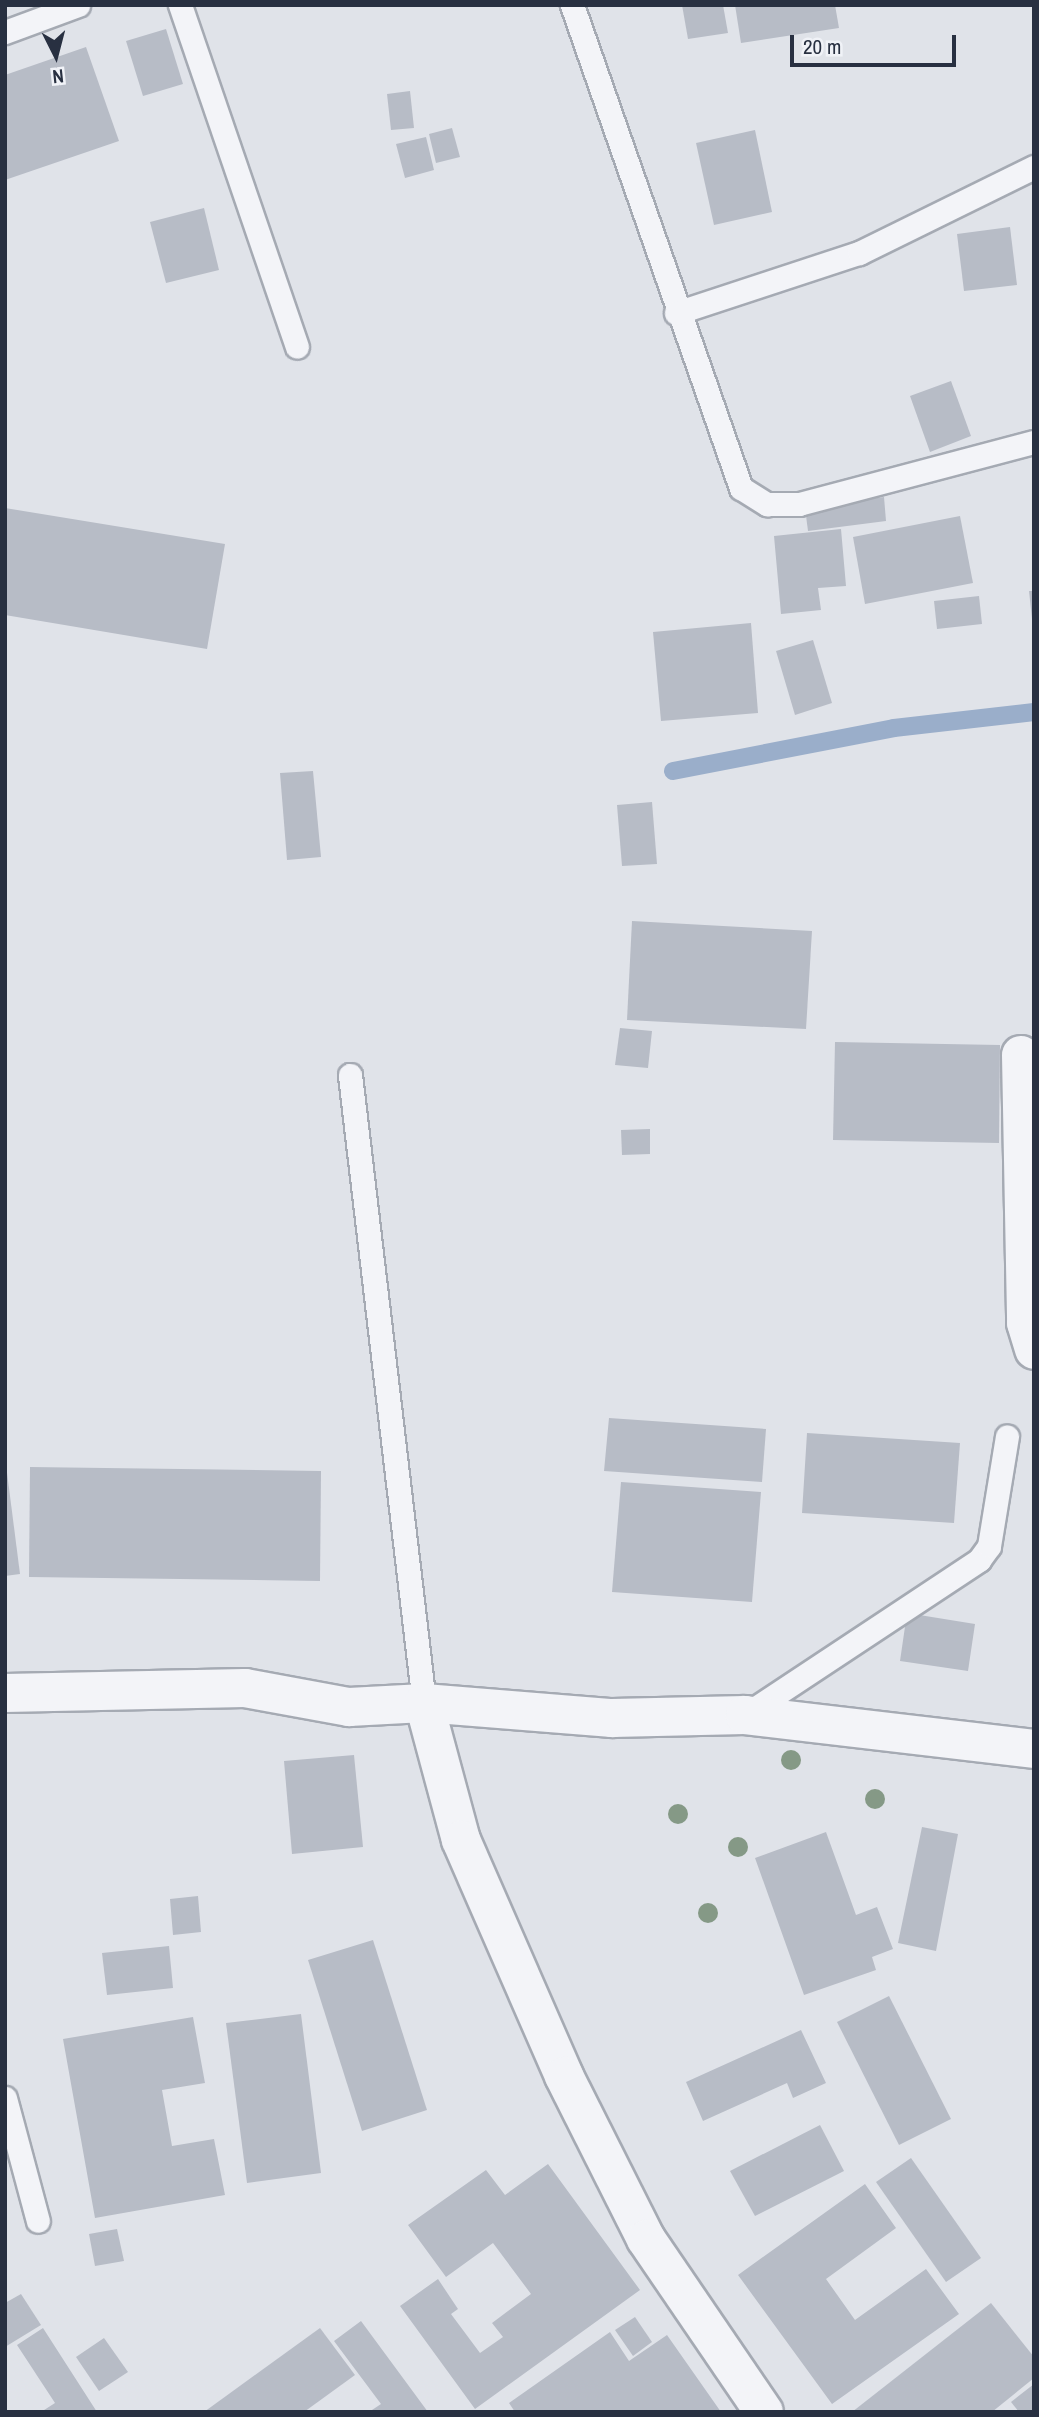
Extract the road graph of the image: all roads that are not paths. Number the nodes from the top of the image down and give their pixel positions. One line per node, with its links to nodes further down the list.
1 (78, 5): 4 (lane)
2 (180, 5): 7 (lane)
3 (572, 5): 6 (lane)
4 (5, 32)
5 (1034, 167): 6 (lane)
6 (676, 313): 8 (lane)
7 (297, 346)
8 (1034, 442)
9 (1021, 1055): 11 (street)
10 (350, 1075): 14 (lane)
11 (1034, 1350)
12 (1007, 1437): 15 (lane)
13 (5, 1693): 14 (street)
14 (424, 1703): 15 (street); 19 (street)
15 (745, 1714): 16 (street)
16 (1034, 1749)
17 (5, 2098): 18 (lane)
18 (38, 2221)
19 (764, 2412)

